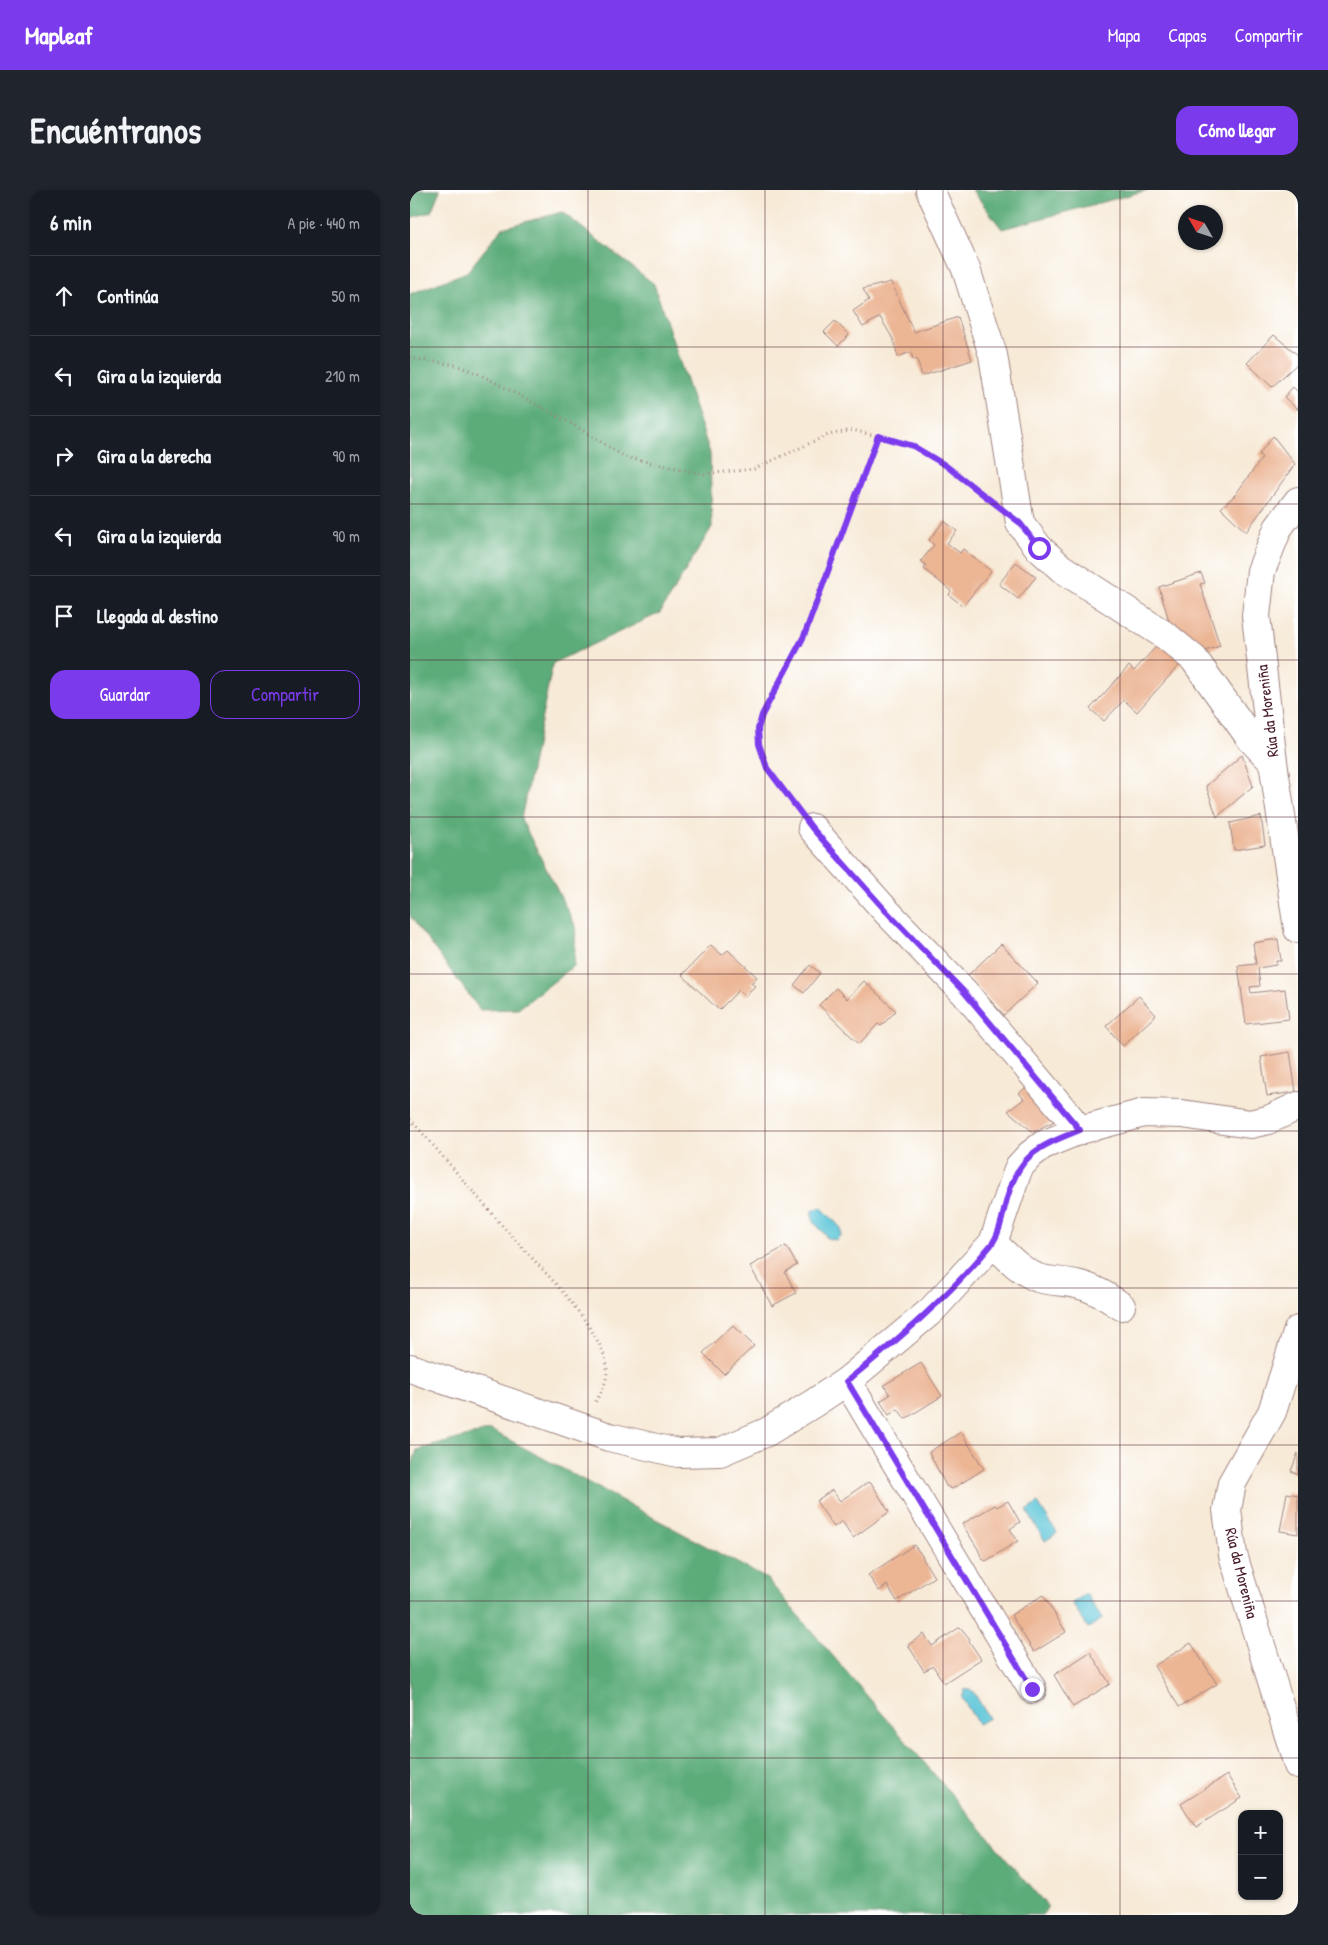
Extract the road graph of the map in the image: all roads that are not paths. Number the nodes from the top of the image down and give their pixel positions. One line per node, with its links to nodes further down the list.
1 (930, 190): 3 (street)
2 (1298, 501): 3 (street, Rúa da Moreniña)
3 (1273, 762): 4 (street, Rúa da Moreniña)
4 (1289, 815): 6 (street, Rúa da Moreniña)
5 (812, 828): 8 (street)
6 (1298, 929)
7 (1298, 1106): 8 (street)
8 (1080, 1130): 9 (street)
9 (993, 1243): 10 (street); 13 (street)
10 (1121, 1306)
11 (1298, 1330): 15 (street, Rúa da Moreniña)
12 (410, 1368): 13 (street)
13 (847, 1381): 14 (street)
14 (1032, 1689)
15 (1298, 1765)

